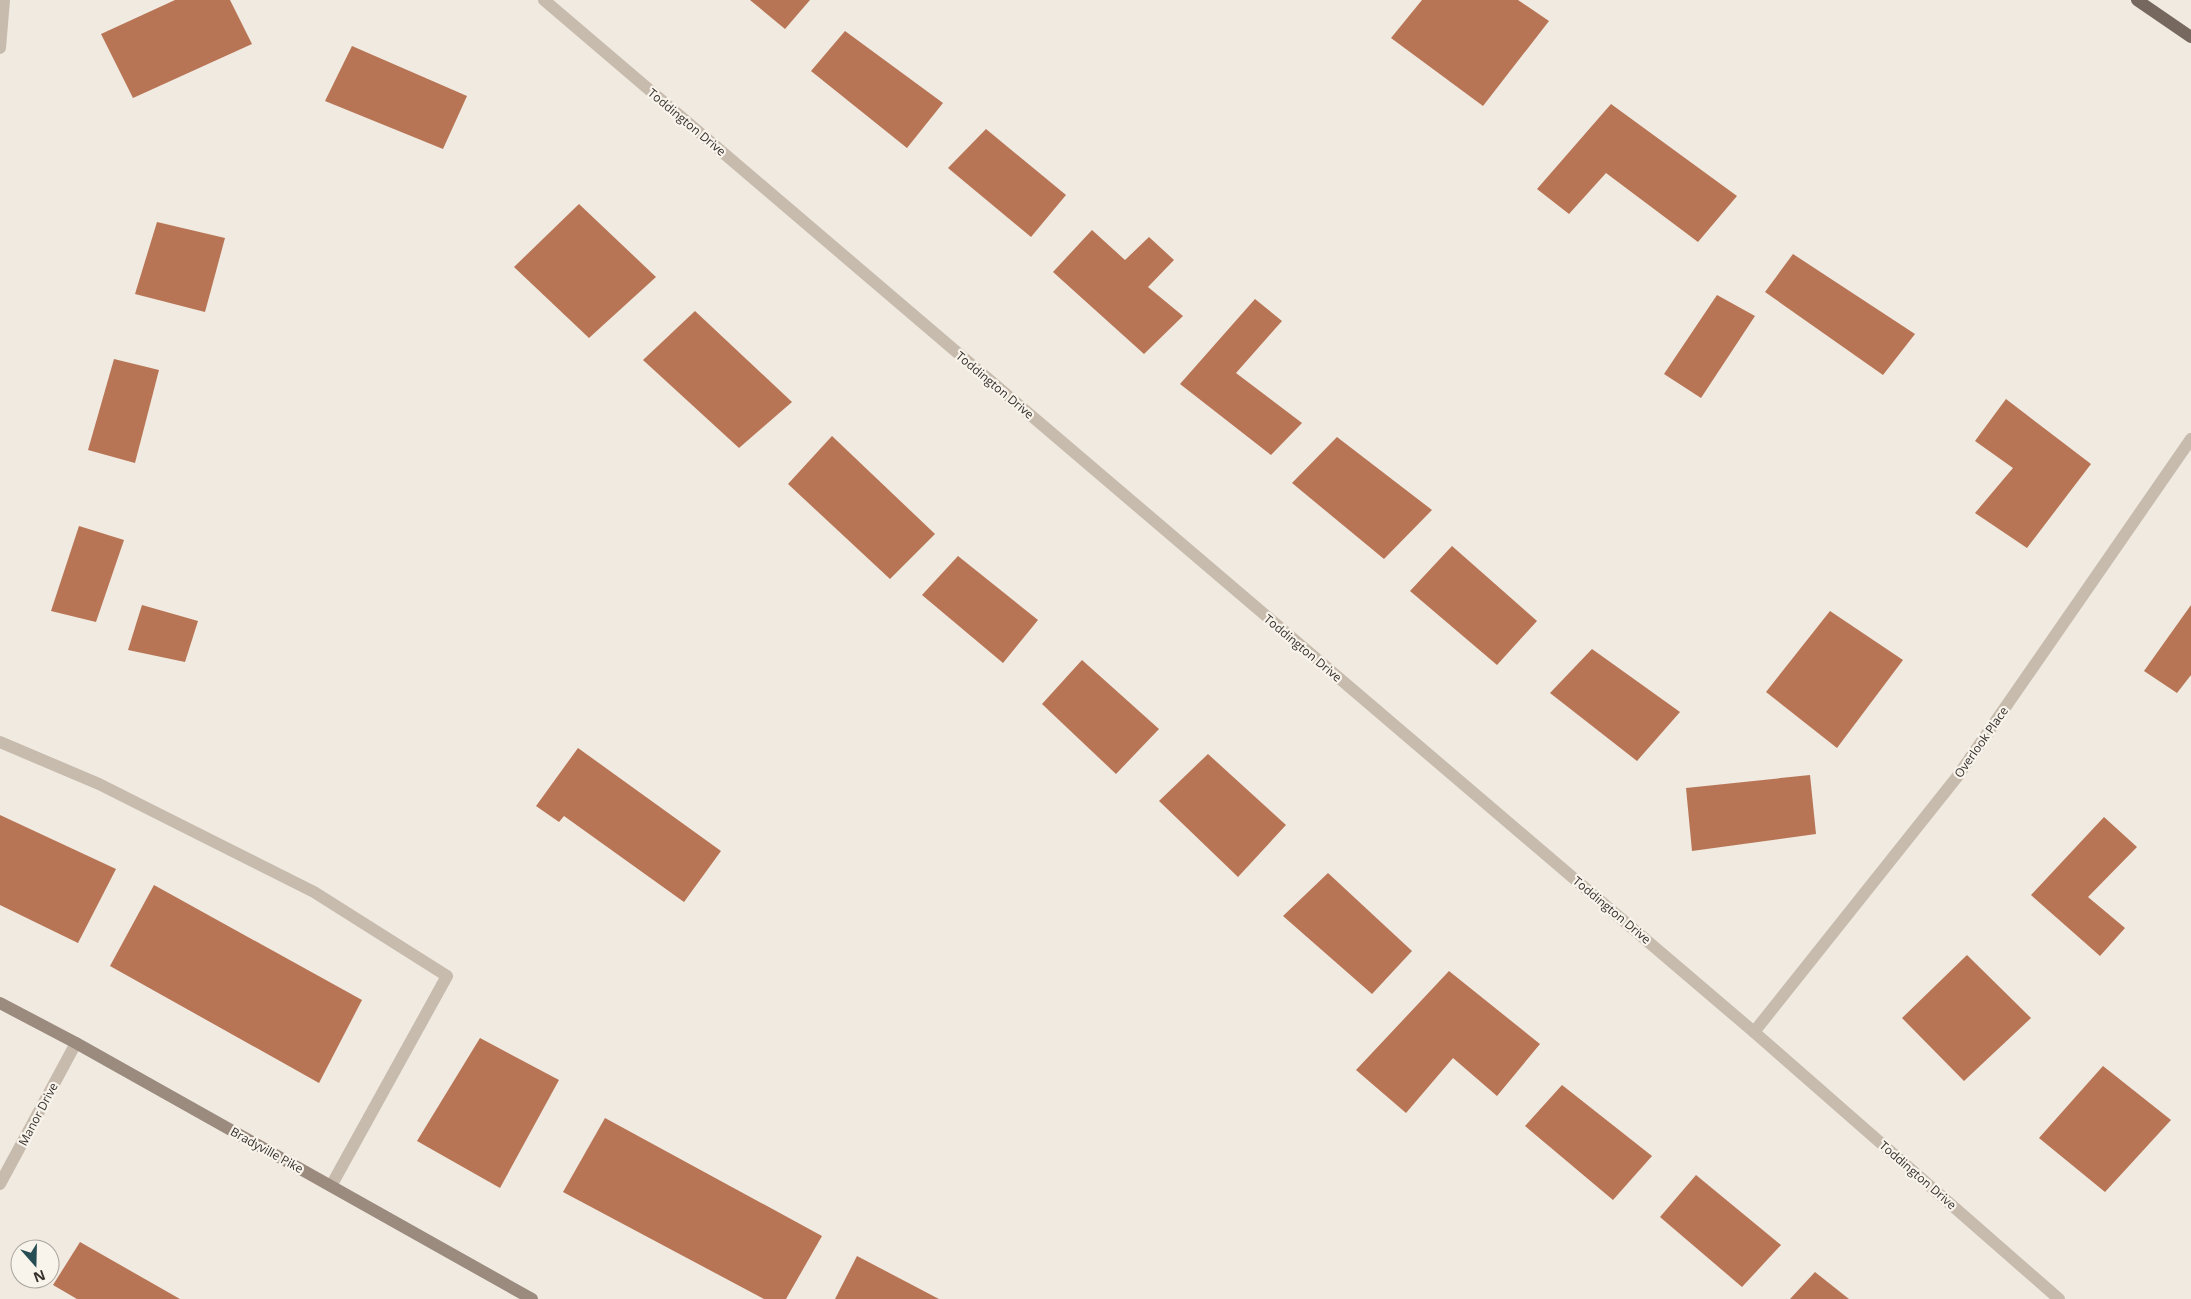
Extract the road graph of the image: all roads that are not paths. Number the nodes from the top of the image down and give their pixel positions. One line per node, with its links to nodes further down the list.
1 (4, 0): 5 (street)
2 (544, 0): 9 (street, Toddington Drive)
3 (2137, 0): 4 (main road)
4 (2191, 37)
5 (0, 48)
6 (2191, 439): 9 (street, Overlook Place)
7 (0, 742): 12 (street)
8 (0, 1003): 10 (main road, Bradyville Pike)
9 (1754, 1032): 14 (street, Toddington Drive)
10 (76, 1043): 11 (street, Manor Drive); 12 (main road, Bradyville Pike)
11 (0, 1184)
12 (331, 1186): 13 (main road, Bradyville Pike)
13 (532, 1299)
14 (2060, 1299)

